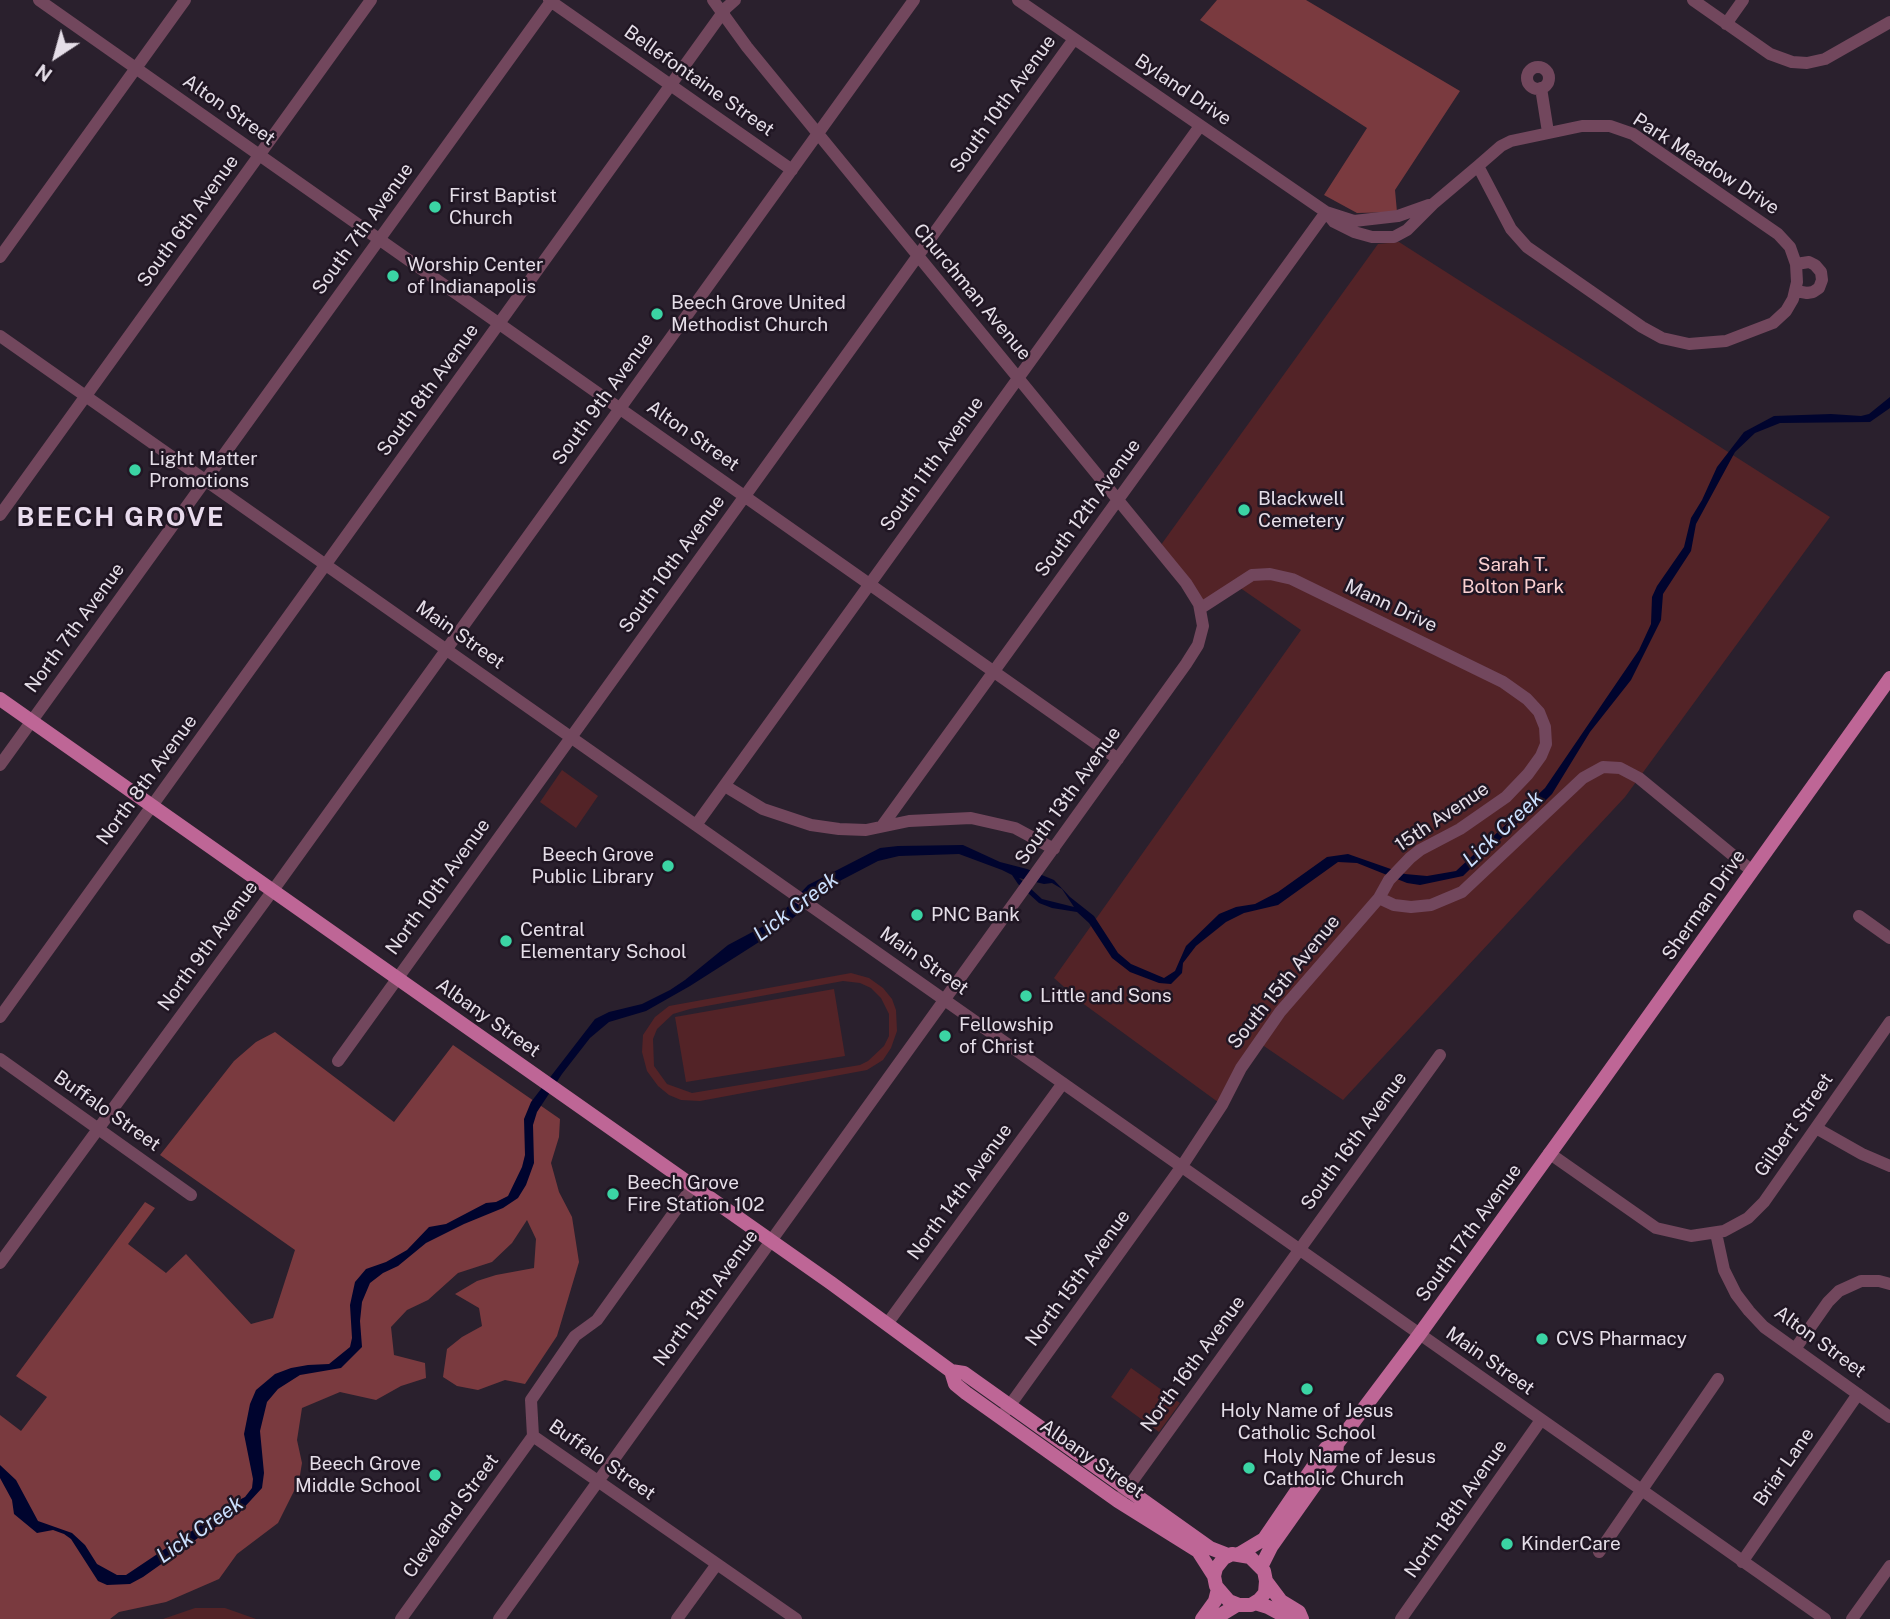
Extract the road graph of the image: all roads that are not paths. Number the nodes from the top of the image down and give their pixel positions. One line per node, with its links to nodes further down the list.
1 (39, 0): 15 (street, Alton Street)
2 (185, 0): 15 (street)
3 (371, 0): 21 (street, South 6th Avenue)
4 (551, 0): 16 (street, Bellefontaine Street); 26 (street, South 7th Avenue)
5 (713, 0): 11 (street, Churchman Avenue)
6 (735, 0): 11 (street, South 8th Avenue)
7 (914, 0): 20 (street, South 9th Avenue)
8 (1018, 0): 14 (street, Byland Drive)
9 (1693, 0): 13 (street)
10 (1743, 0): 13 (street)
11 (722, 14): 16 (street, South 8th Avenue); 20 (street, Churchman Avenue)
12 (1890, 22): 13 (street)
13 (1726, 24)
14 (1074, 39): 18 (street, Byland Drive); 27 (street, South 10th Avenue)
15 (136, 68): 21 (street, Alton Street); 28 (street)
16 (671, 86): 23 (street, Bellefontaine Street); 31 (street, South 8th Avenue)
17 (1541, 88): 19 (street)
18 (1200, 125): 25 (street, Byland Drive); 33 (street, South 11th Avenue)
19 (1548, 132): 22 (street, Park Meadow Drive); 29 (street, Park Meadow Drive)
20 (818, 134): 23 (street, South 9th Avenue); 27 (street, Churchman Avenue)
21 (259, 155): 26 (street, Alton Street); 34 (street, South 6th Avenue)
22 (1478, 166): 24 (street, Park Meadow Drive); 30 (street)
23 (792, 170): 35 (street, South 9th Avenue)
24 (1433, 204): 25 (street, Park Meadow Drive); 25 (street, Park Meadow Drive)
25 (1326, 212): 38 (street, South 12th Avenue)
26 (379, 239): 31 (street, Alton Street); 36 (street, South 7th Avenue)
27 (917, 256): 33 (street, Churchman Avenue); 37 (street, South 10th Avenue)
28 (0, 257)
29 (1796, 264): 30 (street); 30 (street)
30 (1796, 291)
31 (499, 324): 35 (street, Alton Street); 40 (street, South 8th Avenue)
32 (0, 336): 34 (street, Main Street)
33 (1018, 377): 38 (street, Churchman Avenue); 41 (street, South 11th Avenue)
34 (85, 396): 36 (street, Main Street); 39 (street, South 6th Avenue)
35 (620, 408): 37 (street, Alton Street); 43 (street, South 9th Avenue)
36 (206, 480): 40 (street, Main Street); 47 (street, North 7th Avenue)
37 (744, 496): 41 (street, Alton Street); 49 (street, South 10th Avenue)
38 (1118, 499): 42 (street, Churchman Avenue); 44 (street, South 12th Avenue)
39 (0, 515)
40 (326, 565): 43 (street, Main Street); 53 (street, North 8th Avenue)
41 (870, 584): 44 (street, Alton Street); 52 (street, South 11th Avenue)
42 (1201, 608): 48 (street, Mann Drive); 50 (street, South 13th Avenue)
43 (446, 650): 49 (street, Main Street); 58 (street, North 9th Avenue)
44 (993, 671): 50 (street, Alton Street); 55 (street, South 12th Avenue)
45 (1890, 678): 57 (main road, Sherman Drive)
46 (0, 699): 47 (main road, Albany Street)
47 (32, 721): 51 (street, North 7th Avenue); 53 (main road, Albany Street)
48 (1546, 733): 59 (street, 15th Avenue)
49 (572, 737): 54 (street, Main Street); 62 (street, North 10th Avenue)
50 (1118, 759): 56 (street, South 13th Avenue)
51 (0, 765)
52 (724, 786): 54 (street, South 11th Avenue); 55 (street)
53 (152, 806): 58 (main road, Albany Street); 64 (street, North 8th Avenue)
54 (696, 825): 63 (street, Main Street)
55 (882, 826): 56 (street)
56 (1050, 854): 63 (street, South 13th Avenue)
57 (1752, 871): 59 (street); 72 (main road, Sherman Drive)
58 (272, 891): 62 (main road, Albany Street); 70 (street, North 9th Avenue)
59 (1379, 898): 73 (street, South 15th Avenue)
60 (1859, 916): 61 (street)
61 (1890, 938)
62 (397, 977): 68 (street, North 10th Avenue); 75 (main road, Albany Street)
63 (945, 1000): 69 (street, Main Street); 78 (street, North 13th Avenue)
64 (0, 1017)
65 (1890, 1021): 71 (street, Gilbert Street)
66 (1440, 1055): 79 (street, South 16th Avenue)
67 (0, 1059): 70 (street, Buffalo Street)
68 (338, 1061)
69 (1063, 1083): 73 (street, Main Street); 82 (street, North 14th Avenue)
70 (99, 1128): 76 (street, Buffalo Street); 80 (street, North 9th Avenue)
71 (1816, 1128): 74 (street); 77 (street, Gilbert Street)
72 (1549, 1153): 77 (street); 83 (main road, South 17th Avenue)
73 (1182, 1166): 79 (street, Main Street); 88 (street, North 15th Avenue)
74 (1890, 1166)
75 (693, 1186): 78 (main road, Albany Street); 91 (street, Buffalo Street)
76 (191, 1195)
77 (1716, 1233): 84 (street, Alton Street)
78 (771, 1241): 82 (main road, Albany Street); 93 (street, North 13th Avenue)
79 (1299, 1249): 83 (street, Main Street); 94 (street, North 16th Avenue)
80 (0, 1263)
81 (1890, 1283): 84 (street)
82 (887, 1324): 85 (main road, Albany Street)
83 (1419, 1335): 90 (street, Main Street); 92 (main road, South 17th Avenue)
84 (1795, 1349): 87 (street, Alton Street)
85 (951, 1371): 88 (main road, Albany Street); 96 (main road, Albany Street)
86 (1718, 1379): 95 (street)
87 (1858, 1394): 89 (street, Alton Street); 99 (street, Briar Lane)
88 (1007, 1410): 94 (main road, Albany Street)
89 (1890, 1417)
90 (1541, 1420): 95 (street, Main Street); 115 (street, North 18th Avenue)
91 (533, 1436): 93 (street, Buffalo Street); 106 (street, Cleveland Street)
92 (1337, 1444): 98 (main road); 102 (main road)
93 (598, 1482): 100 (street, Buffalo Street); 107 (street, North 13th Avenue)
94 (1127, 1489): 96 (street, North 16th Avenue); 98 (main road, Albany Street)
95 (1641, 1490): 97 (street); 99 (street, Main Street)
96 (1118, 1501): 104 (main road, Albany Street)
97 (1599, 1552)
98 (1234, 1554): 102 (main road); 104 (main road)
99 (1742, 1562): 116 (street, Main Street)
100 (717, 1564): 108 (street); 109 (street, Buffalo Street)
101 (1890, 1566): 117 (street)
102 (1261, 1567): 103 (main road)
103 (1266, 1581): 105 (main road); 114 (main road)
104 (1216, 1583): 105 (main road); 110 (main road)
105 (1254, 1606): 111 (main road); 112 (main road); 113 (main road)
106 (401, 1619)
107 (499, 1619)
108 (677, 1619)
109 (796, 1619)
110 (1202, 1619)
111 (1214, 1619)
112 (1252, 1619)
113 (1290, 1619)
114 (1302, 1619)
115 (1401, 1619)
116 (1825, 1619)
117 (1852, 1619)

